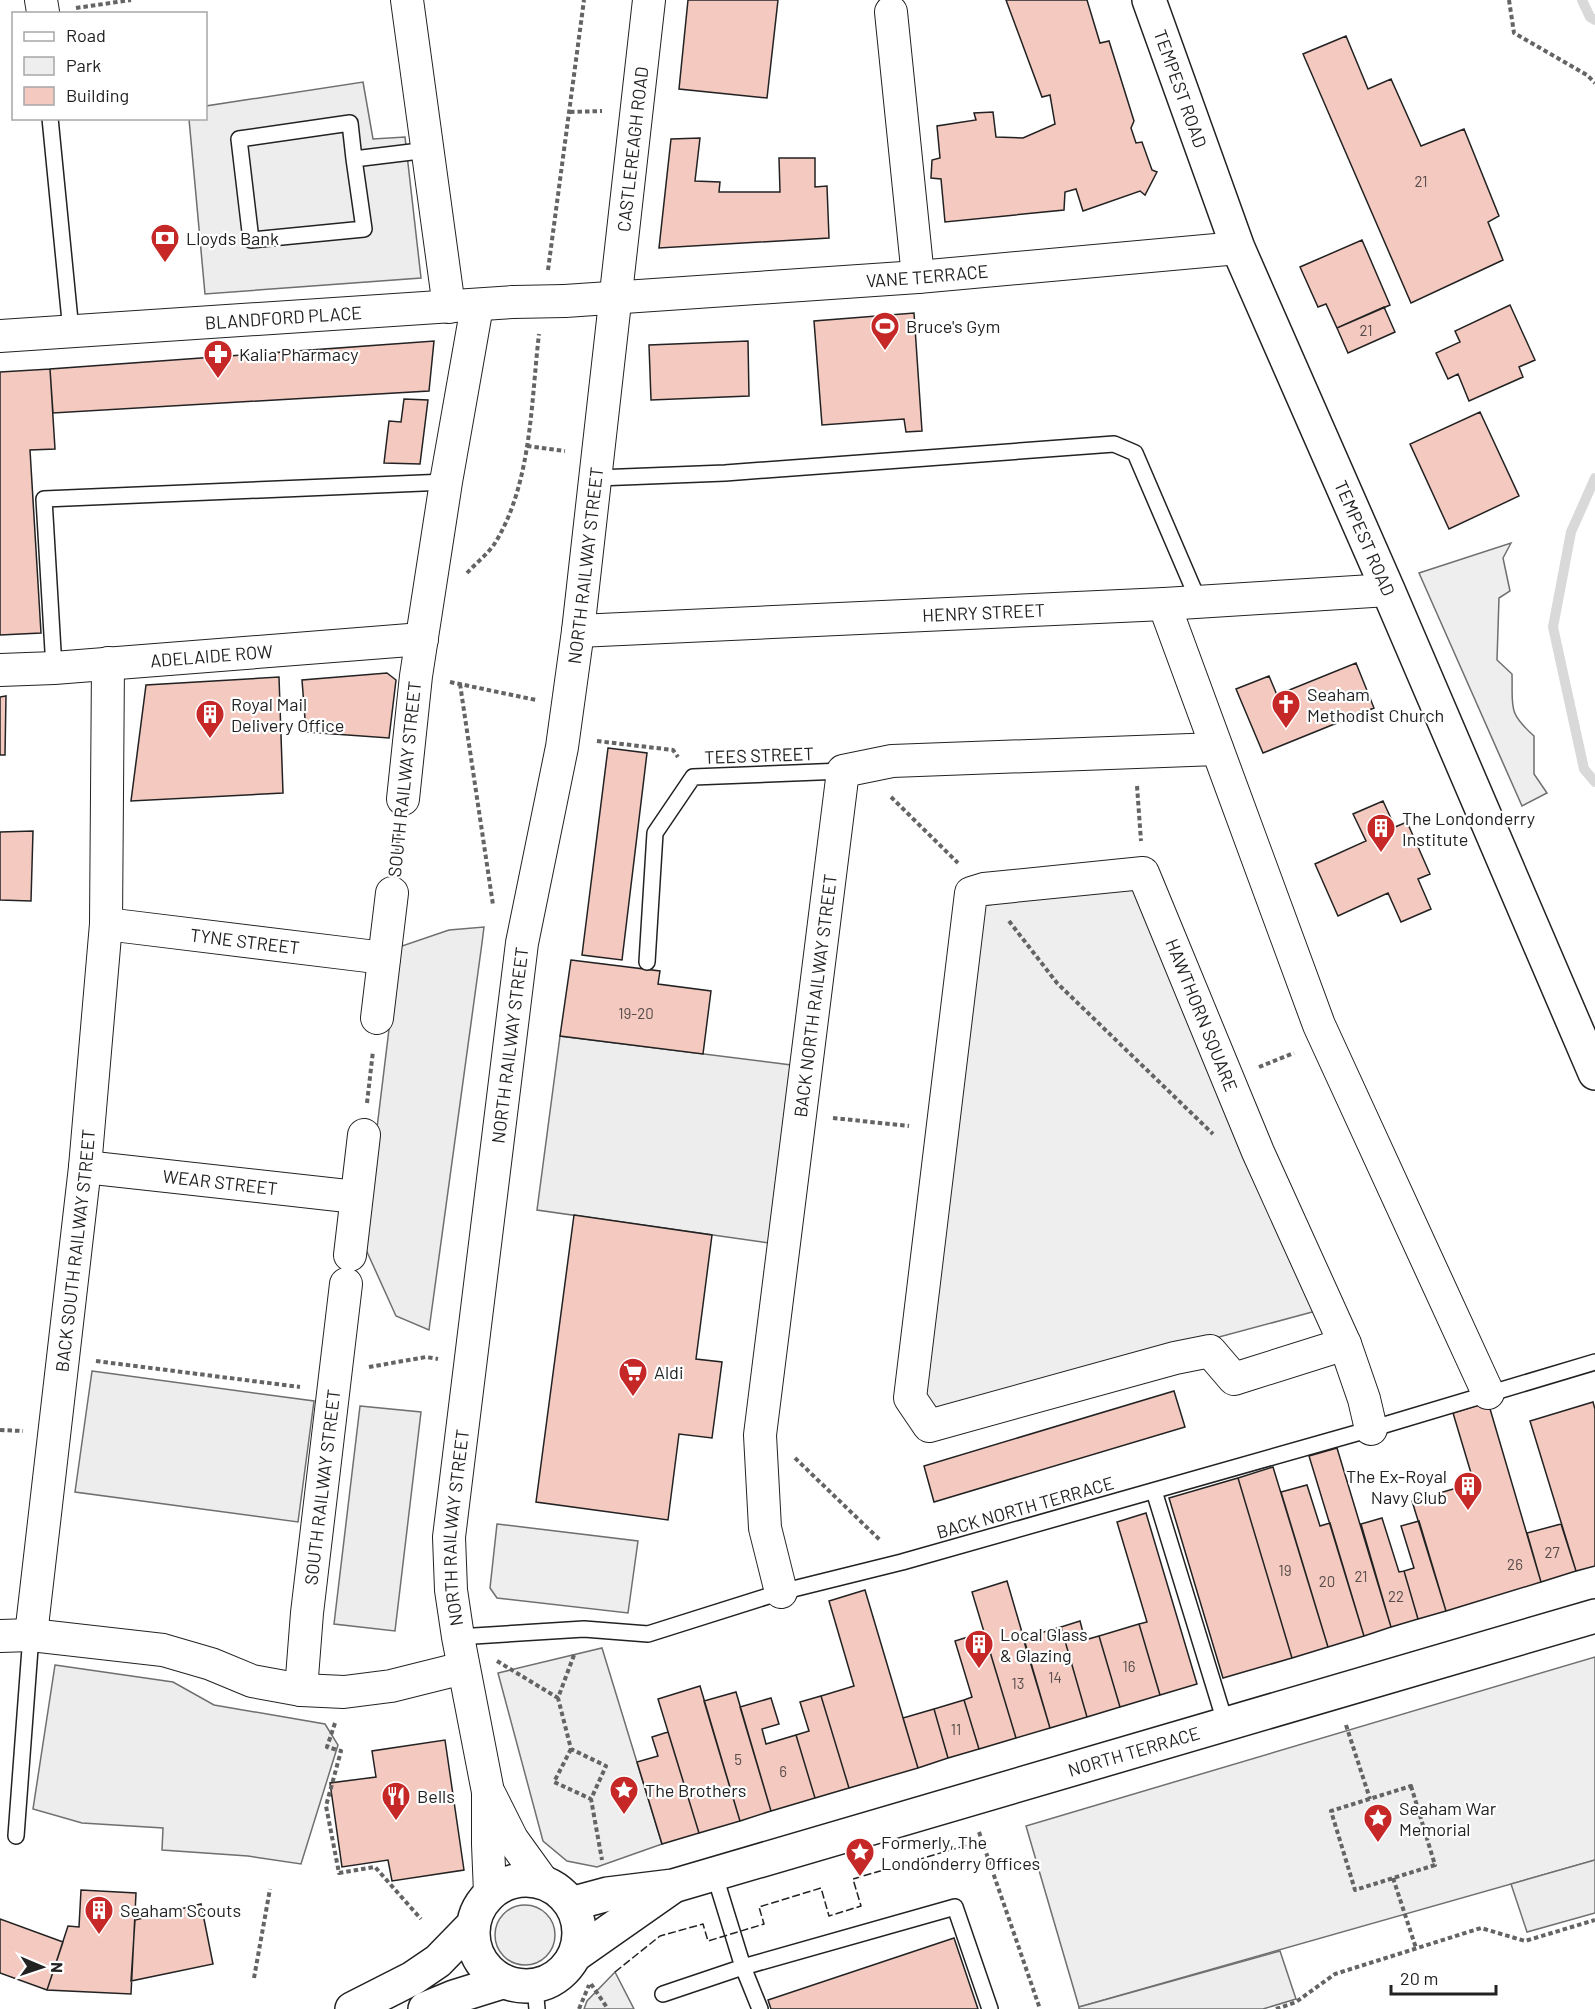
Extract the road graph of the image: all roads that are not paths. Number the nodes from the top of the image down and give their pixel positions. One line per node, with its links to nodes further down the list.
1 (407, 0): 6 (street, SOUTH RAILWAY STREET)
2 (650, 0): 11 (street, CASTLEREAGH ROAD)
3 (1149, 0): 8 (main road, TEMPEST ROAD)
4 (891, 12): 9 (street)
5 (50, 120): 13 (lane)
6 (428, 150): 7 (lane); 12 (street, SOUTH RAILWAY STREET)
7 (354, 159): 7 (lane)
8 (1238, 248): 9 (street, VANE TERRACE); 17 (main road, TEMPEST ROAD)
9 (918, 277): 11 (street, VANE TERRACE)
10 (556, 290): 11 (street, VANE TERRACE); 12 (street, BLANDFORD PLACE, bridge)
11 (615, 299): 15 (street, NORTH RAILWAY STREET)
12 (463, 307): 13 (street, BLANDFORD PLACE); 16 (street, SOUTH RAILWAY STREET)
13 (71, 331): 14 (street, BLANDFORD PLACE)
14 (0, 336)
15 (597, 478): 18 (lane); 20 (street, NORTH RAILWAY STREET)
16 (446, 482): 21 (street, SOUTH RAILWAY STREET); 23 (lane)
17 (1389, 590): 18 (street, HENRY STREET); 33 (main road, TEMPEST ROAD)
18 (1199, 602): 19 (street, HENRY STREET)
19 (1164, 604): 20 (street, HENRY STREET); 25 (street)
20 (578, 631): 46 (street, NORTH RAILWAY STREET)
21 (422, 639): 22 (street, ADELAIDE ROW); 27 (street, SOUTH RAILWAY STREET)
22 (108, 663): 23 (street, ADELAIDE ROW); 29 (street, BACK SOUTH RAILWAY STREET)
23 (54, 668): 24 (street, ADELAIDE ROW)
24 (0, 670)
25 (1217, 749): 26 (street); 39 (street)
26 (843, 771): 31 (lane, TEES STREET); 42 (street, BACK NORTH RAILWAY STREET)
27 (403, 799)
28 (392, 893): 30 (street, SOUTH RAILWAY STREET)
29 (106, 924): 30 (street, TYNE STREET); 35 (street, BACK SOUTH RAILWAY STREET)
30 (384, 958): 32 (street, SOUTH RAILWAY STREET)
31 (647, 962)
32 (377, 1018)
33 (1595, 1073)
34 (364, 1135): 36 (street, SOUTH RAILWAY STREET)
35 (85, 1167): 36 (street, WEAR STREET); 44 (street, BACK SOUTH RAILWAY STREET)
36 (356, 1197): 48 (street, SOUTH RAILWAY STREET)
37 (1345, 1344): 37 (street, HAWTHORN SQUARE); 40 (street, HAWTHORN SQUARE)
38 (1595, 1362): 39 (lane, BACK NORTH TERRACE)
39 (1488, 1393): 40 (lane, BACK NORTH TERRACE)
40 (1371, 1429): 41 (lane, BACK NORTH TERRACE)
41 (1154, 1491): 42 (lane, BACK NORTH TERRACE); 49 (lane)
42 (782, 1592): 46 (lane, BACK NORTH TERRACE)
43 (1595, 1617): 49 (main road, NORTH TERRACE)
44 (31, 1635): 45 (street); 48 (street); 51 (lane, BACK SOUTH RAILWAY STREET)
45 (0, 1636)
46 (458, 1636): 47 (street, NORTH RAILWAY STREET)
47 (464, 1668): 48 (street); 50 (street, NORTH RAILWAY STREET)
48 (301, 1690)
49 (1226, 1725): 52 (main road, NORTH TERRACE)
50 (488, 1792): 53 (street, NORTH RAILWAY STREET); 55 (street, NORTH RAILWAY STREET)
51 (16, 1836)
52 (714, 1874): 54 (main road, NORTH TERRACE); 59 (lane)
53 (543, 1882): 55 (main road); 56 (main road)
54 (673, 1886): 56 (main road, NORTH TERRACE); 58 (main road, NORTH TERRACE)
55 (490, 1893): 57 (main road)
56 (571, 1904): 58 (main road)
57 (473, 1925): 60 (main road); 63 (main road)
58 (575, 1955): 62 (main road)
59 (743, 1967): 61 (lane); 65 (lane); 66 (lane)
60 (502, 1982): 62 (main road); 64 (main road)
61 (663, 1994)
62 (536, 1998)
63 (352, 2009)
64 (426, 2009)
65 (760, 2009)
66 (990, 2009)

